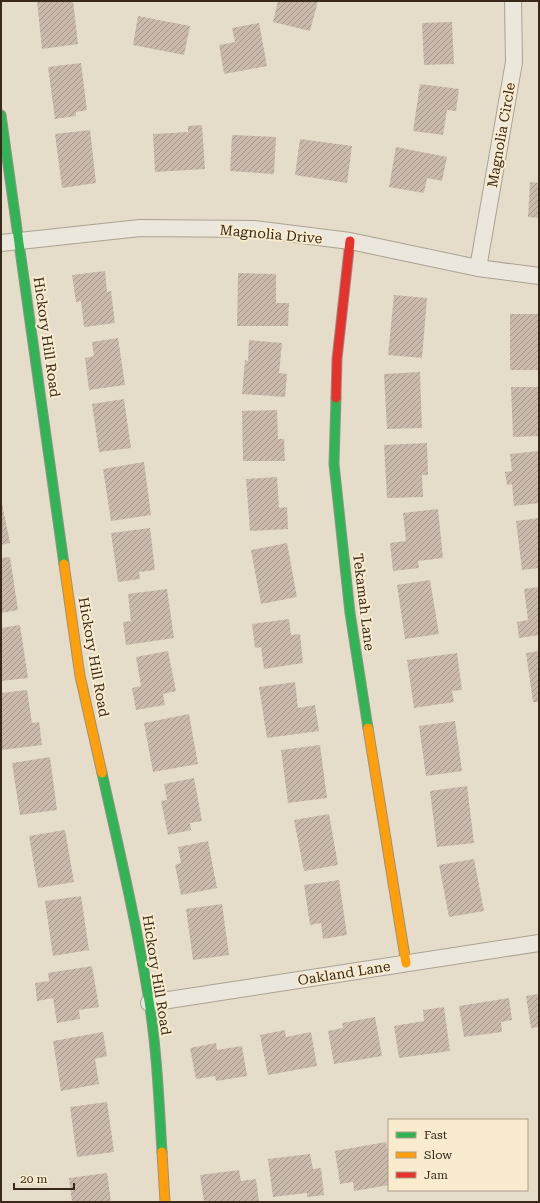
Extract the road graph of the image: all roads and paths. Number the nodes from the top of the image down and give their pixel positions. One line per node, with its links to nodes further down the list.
1 (513, 1): 6 (street, Magnolia Circle)
2 (1, 115): 3 (street, Hickory Hill Road)
3 (19, 241): 4 (street, Magnolia Drive); 5 (street, Magnolia Drive); 10 (street, Hickory Hill Road)
4 (350, 241): 6 (street, Magnolia Drive); 9 (street, Tekamah Lane)
5 (1, 243)
6 (478, 268): 7 (street, Magnolia Drive)
7 (539, 276)
8 (539, 943): 9 (street, Oakland Lane)
9 (406, 963): 10 (street, Oakland Lane)
10 (149, 1003): 11 (street, Hickory Hill Road)
11 (165, 1202)

